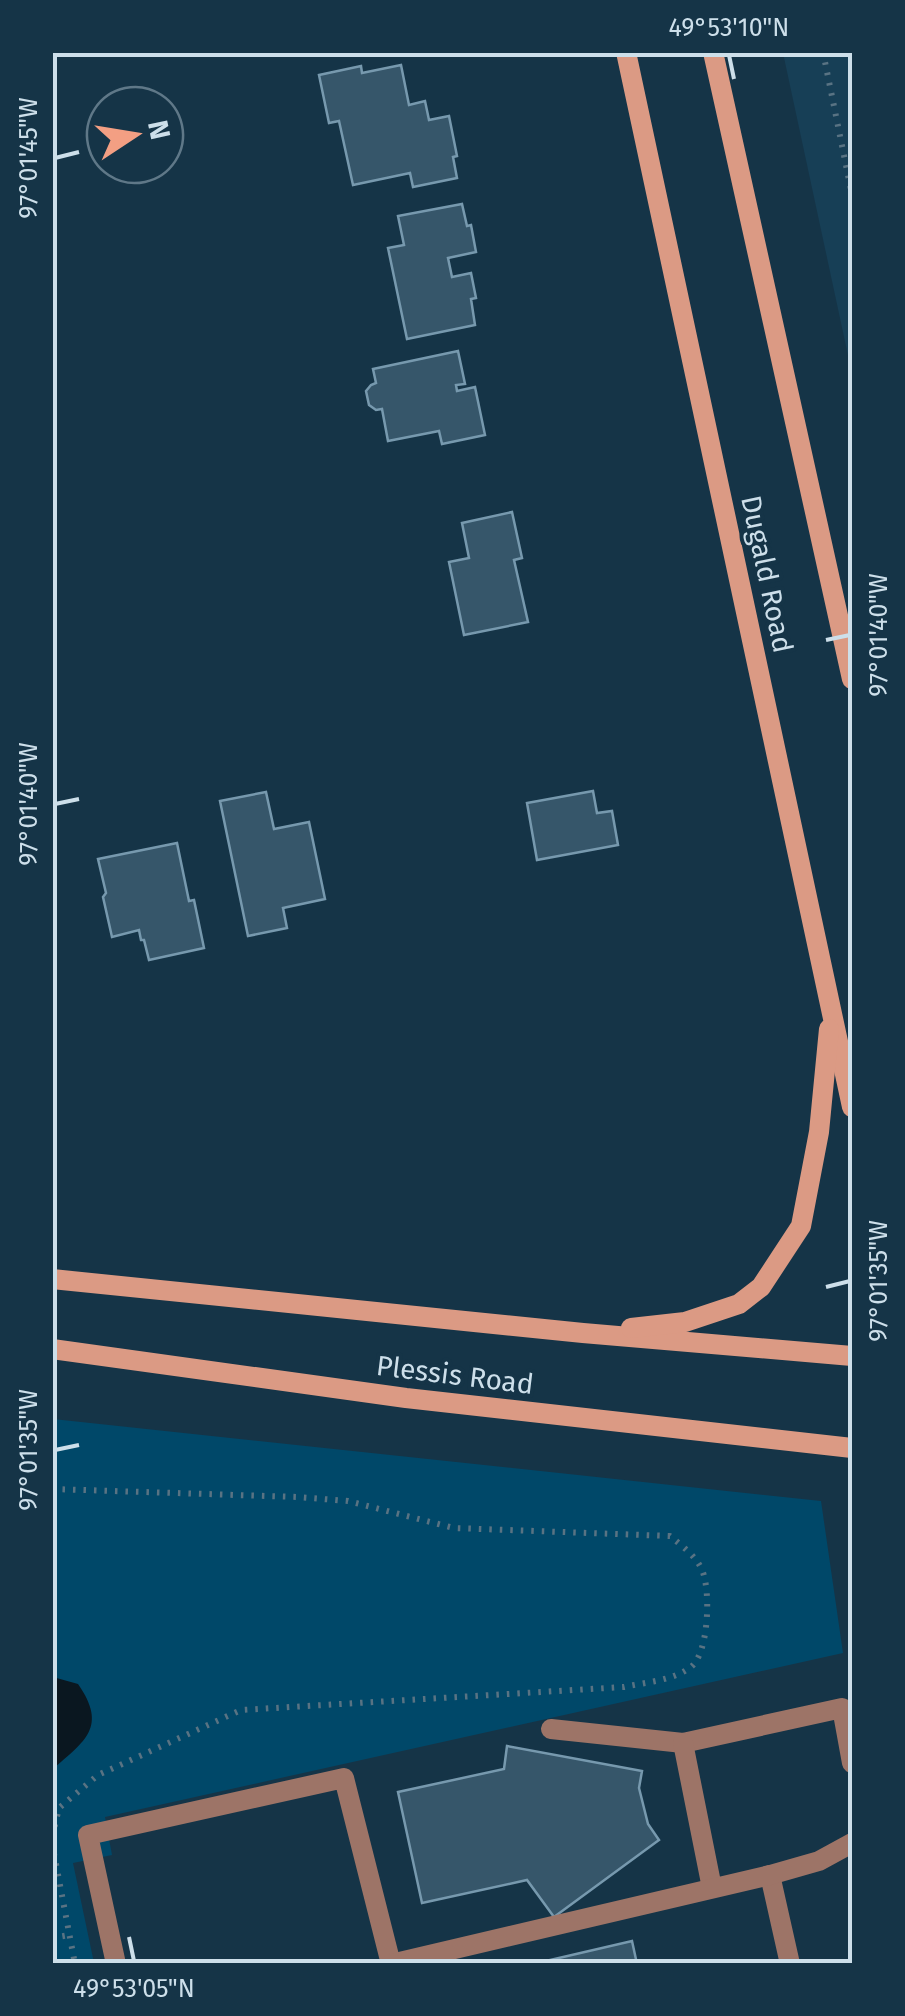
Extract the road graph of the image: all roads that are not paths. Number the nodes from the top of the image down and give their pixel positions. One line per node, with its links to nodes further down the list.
1 (626, 52): 4 (main road, Dugald Road)
2 (713, 52): 3 (main road)
3 (852, 679)
4 (832, 1008): 5 (main road, Dugald Road); 7 (main road)
5 (852, 1107)
6 (52, 1279): 7 (main road, Plessis Road)
7 (583, 1332): 9 (main road, Plessis Road)
8 (52, 1349): 10 (main road, Plessis Road)
9 (852, 1356)
10 (852, 1448)
11 (551, 1729): 12 (lane)
12 (683, 1743): 13 (lane); 16 (lane)
13 (852, 1764)
14 (852, 1843): 15 (lane)
15 (770, 1874): 16 (lane); 19 (lane)
16 (712, 1888): 18 (lane)
17 (116, 1964): 18 (lane)
18 (391, 1964)
19 (790, 1964)

